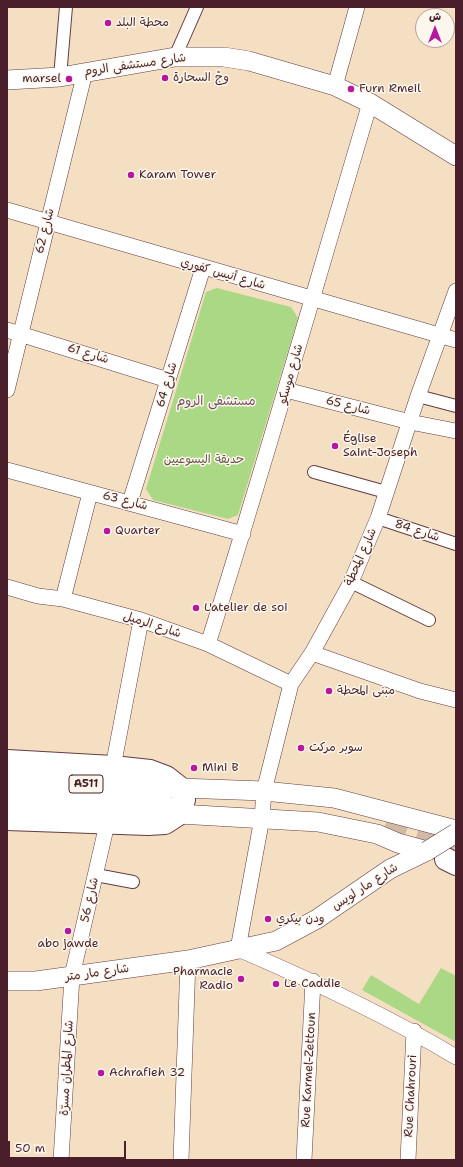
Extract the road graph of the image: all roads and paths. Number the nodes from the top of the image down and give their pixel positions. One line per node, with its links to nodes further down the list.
1 (66, 7): 6 (street)
2 (197, 7): 4 (street)
3 (357, 7): 8 (street)
4 (175, 57): 5 (street, شارع مستشفى الروم); 8 (street, شارع مستشفى الروم)
5 (85, 72): 6 (street, شارع مستشفى الروم); 12 (street, شارع 62)
6 (60, 76): 7 (street, شارع مستشفى الروم)
7 (7, 80)
8 (335, 86): 9 (street, شارع مستشفى الروم)
9 (370, 103): 10 (street, شارع مستشفى الروم); 15 (street, شارع موسكو)
10 (456, 156)
11 (7, 210): 12 (street, شارع أنيس كفوري)
12 (47, 222): 13 (street, شارع أنيس كفوري); 16 (street, شارع 62)
13 (203, 268): 15 (street, شارع أنيس كفوري); 19 (street, شارع 64)
14 (456, 291): 17 (street, شارع المحطة)
15 (312, 299): 17 (street, شارع أنيس كفوري); 21 (street, شارع موسكو)
16 (14, 332): 19 (street, شارع 61); 20 (street, شارع 62)
17 (440, 336): 18 (street, شارع أنيس كفوري); 22 (street, شارع المحطة)
18 (456, 340)
19 (168, 380): 30 (street, شارع 64)
20 (7, 390)
21 (286, 390): 24 (street, شارع 65); 32 (street, شارع موسكو)
22 (418, 396): 23 (street); 24 (street, شارع المحطة)
23 (456, 406)
24 (410, 422): 25 (street, شارع 65); 28 (street, شارع المحطة)
25 (456, 431)
26 (7, 470): 29 (street, شارع 63)
27 (314, 472): 28 (street)
28 (386, 492): 31 (street, شارع المحطة)
29 (90, 493): 30 (street, شارع 63); 36 (street)
30 (130, 502): 32 (street, شارع 63)
31 (378, 518): 33 (street, شارع 84); 34 (street, شارع المحطة)
32 (243, 534): 39 (street, شارع موسكو)
33 (456, 544)
34 (351, 582): 38 (street); 40 (street, شارع المحطة)
35 (7, 587): 36 (street, شارع الرميل)
36 (63, 599): 37 (street, شارع الرميل)
37 (140, 620): 39 (street, شارع الرميل); 44 (street)
38 (429, 620)
39 (208, 644): 41 (street, شارع الرميل)
40 (312, 653): 41 (street, شارع المحطة); 42 (street)
41 (291, 684): 46 (street, شارع المحطة)
42 (456, 700)
43 (7, 762): 44 (highway)
44 (113, 767): 47 (highway)
45 (7, 779): 47 (highway, A511)
46 (264, 791): 47 (street); 49 (street, شارع المحطة); 52 (street)
47 (173, 799): 48 (highway, A511); 49 (street); 51 (highway)
48 (7, 800)
49 (262, 818): 53 (street); 56 (street, شارع المحطة)
50 (7, 819): 51 (highway)
51 (107, 824): 54 (street, شارع 56)
52 (456, 831): 53 (street, شارع مار لويس, bridge)
53 (443, 858): 56 (street, شارع مار لويس)
54 (96, 875): 55 (street); 58 (street, شارع 56)
55 (133, 882)
56 (238, 949): 57 (street, شارع مار متر); 60 (street)
57 (188, 960): 58 (street, شارع مار متر); 64 (street)
58 (72, 976): 59 (street, شارع مار متر); 63 (street, شارع المطران مسرّة)
59 (7, 980)
60 (313, 981): 61 (street); 65 (street, Rue Karmel-Zettoun)
61 (414, 1031): 62 (street); 66 (street, Rue Chahrouri)
62 (456, 1057)
63 (62, 1160)
64 (181, 1160)
65 (304, 1160)
66 (408, 1160)

